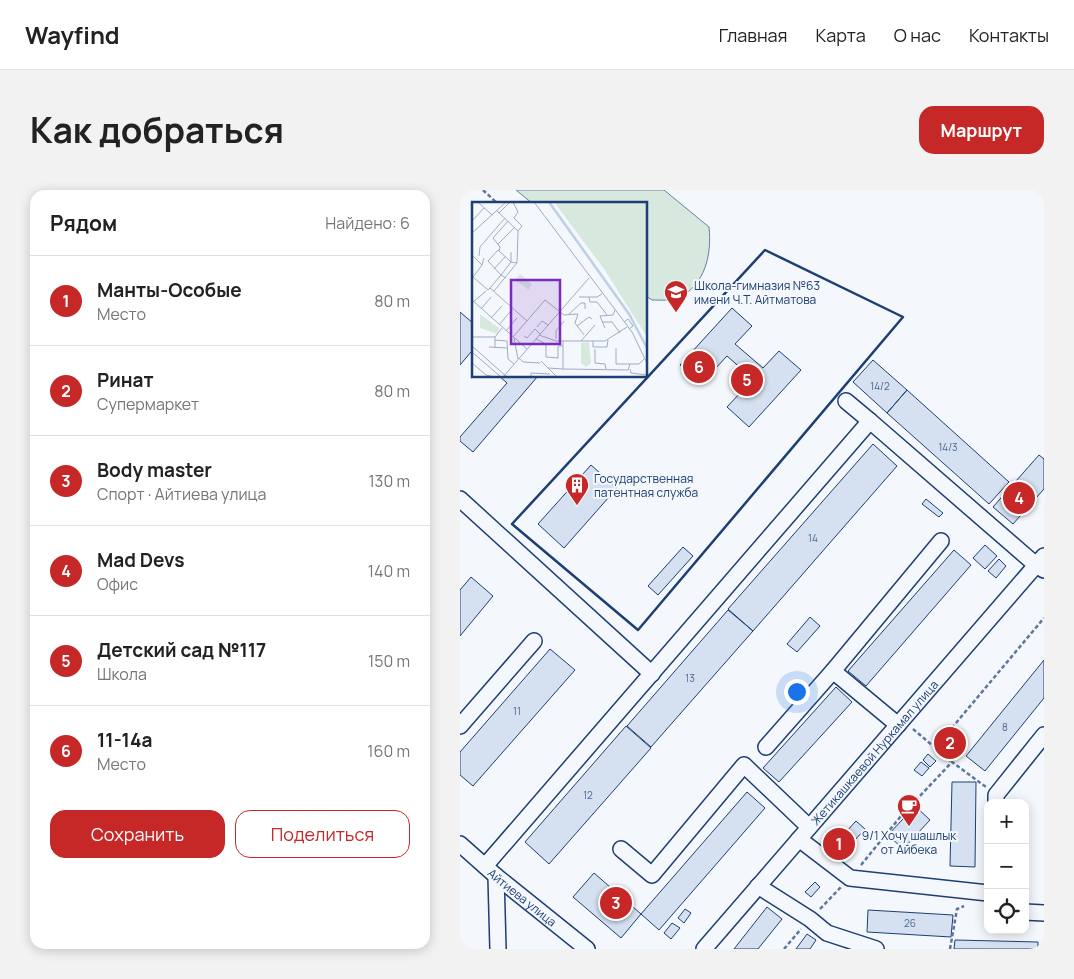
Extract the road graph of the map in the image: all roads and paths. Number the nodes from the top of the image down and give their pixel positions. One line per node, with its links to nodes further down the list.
1 (483, 190): 2 (path)
2 (496, 202)
3 (846, 400): 4 (street)
4 (870, 421): 7 (street); 11 (street)
5 (460, 499): 11 (street)
6 (941, 541): 10 (street)
7 (1041, 564): 12 (street, Жетикашкаевой Нуркамал улица)
8 (1044, 618): 16 (path)
9 (534, 641): 13 (street)
10 (833, 671): 12 (street); 15 (street)
11 (652, 674): 23 (street)
12 (900, 723): 16 (path); 19 (street, Жетикашкаевой Нуркамал улица)
13 (460, 726)
14 (1044, 735): 18 (street)
15 (766, 747)
16 (935, 748): 17 (path)
17 (952, 762): 18 (path); 24 (path)
18 (996, 799)
19 (809, 827): 20 (street, Жетикашкаевой Нуркамал улица); 22 (street)
20 (799, 839): 24 (street); 25 (street, Жетикашкаевой Нуркамал улица)
21 (460, 844): 23 (street, Айтиева улица)
22 (621, 849)
23 (491, 871): 31 (street); 32 (street, Айтиева улица)
24 (850, 878): 26 (street); 30 (path)
25 (758, 886): 30 (street); 33 (street, Жетикашкаевой Нуркамал улица)
26 (984, 893)
27 (965, 905): 36 (path)
28 (1029, 912): 29 (street)
29 (1044, 913)
30 (810, 919): 34 (path); 35 (street)
31 (498, 949)
32 (586, 949)
33 (704, 949)
34 (784, 949)
35 (876, 949)
36 (950, 949)

